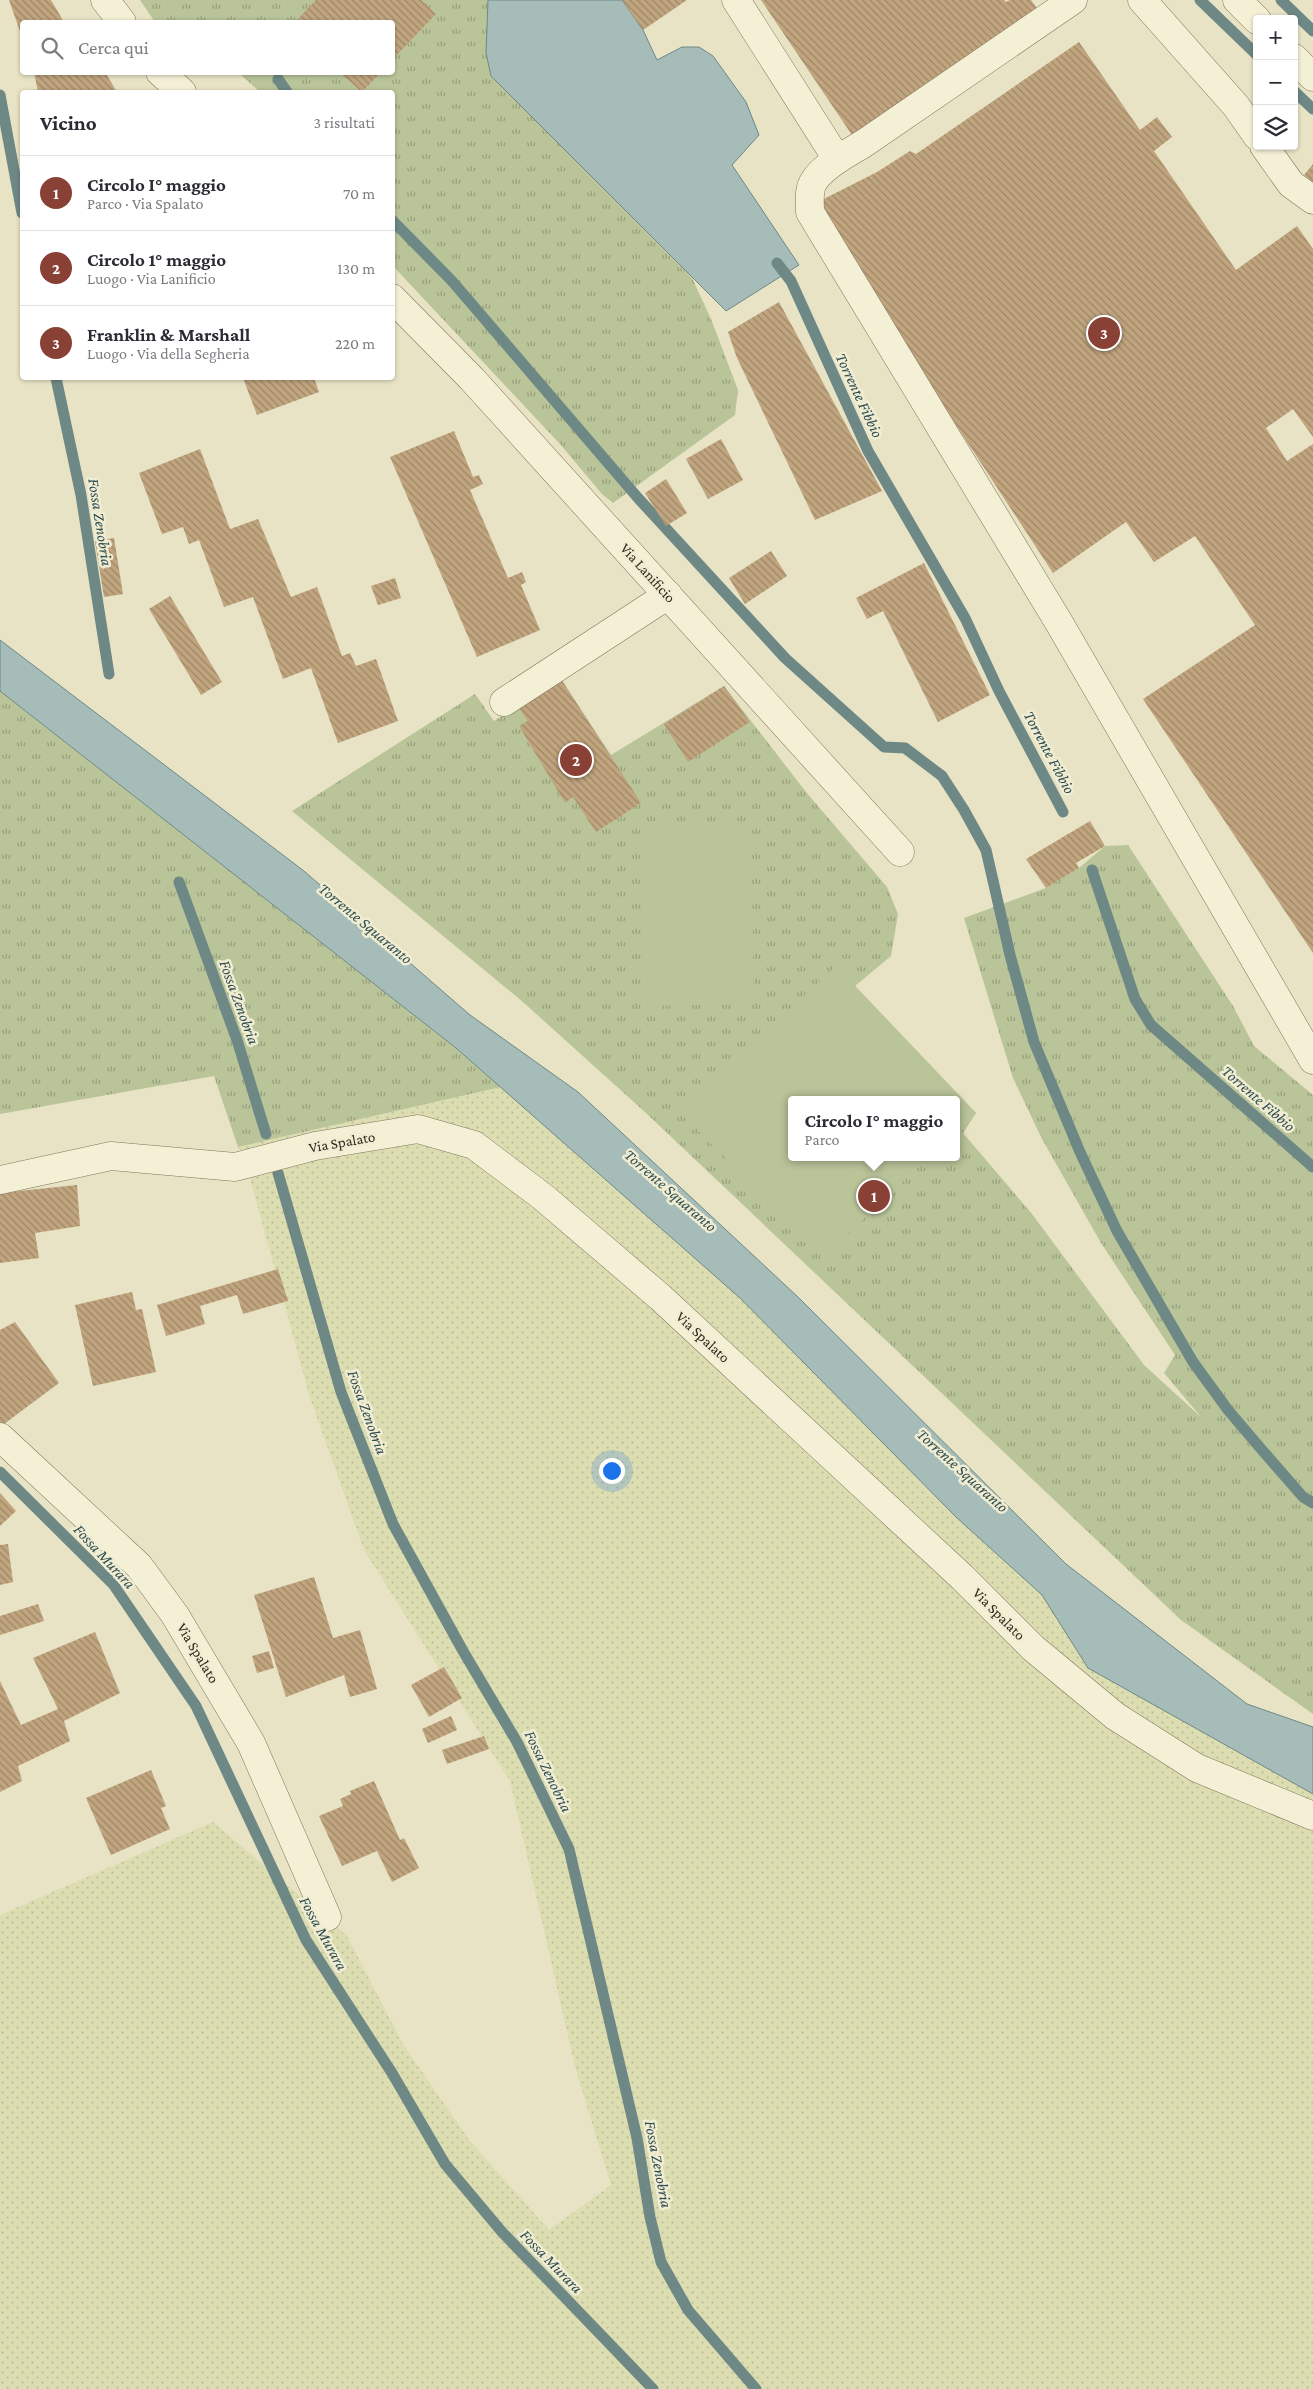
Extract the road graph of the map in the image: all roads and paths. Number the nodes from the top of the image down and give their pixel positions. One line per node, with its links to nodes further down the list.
1 (105, 0): 7 (street)
2 (736, 0): 14 (street)
3 (1074, 0): 14 (street)
4 (1142, 0): 12 (street)
5 (1237, 0): 6 (street)
6 (1253, 16)
7 (120, 20)
8 (1296, 60): 10 (street)
9 (163, 75): 11 (street)
10 (1313, 77)
11 (180, 90)
12 (1253, 130)
13 (1267, 150): 15 (street)
14 (837, 159): 20 (street)
15 (1313, 200)
16 (395, 301): 17 (street, Via Lanificio)
17 (668, 595): 18 (street); 19 (street, Via Lanificio)
18 (504, 702)
19 (900, 852)
20 (1313, 1060)
21 (0, 1180): 23 (street, Via Spalato)
22 (0, 1438): 24 (street, Via Spalato)
23 (1313, 1816)
24 (327, 1917)

